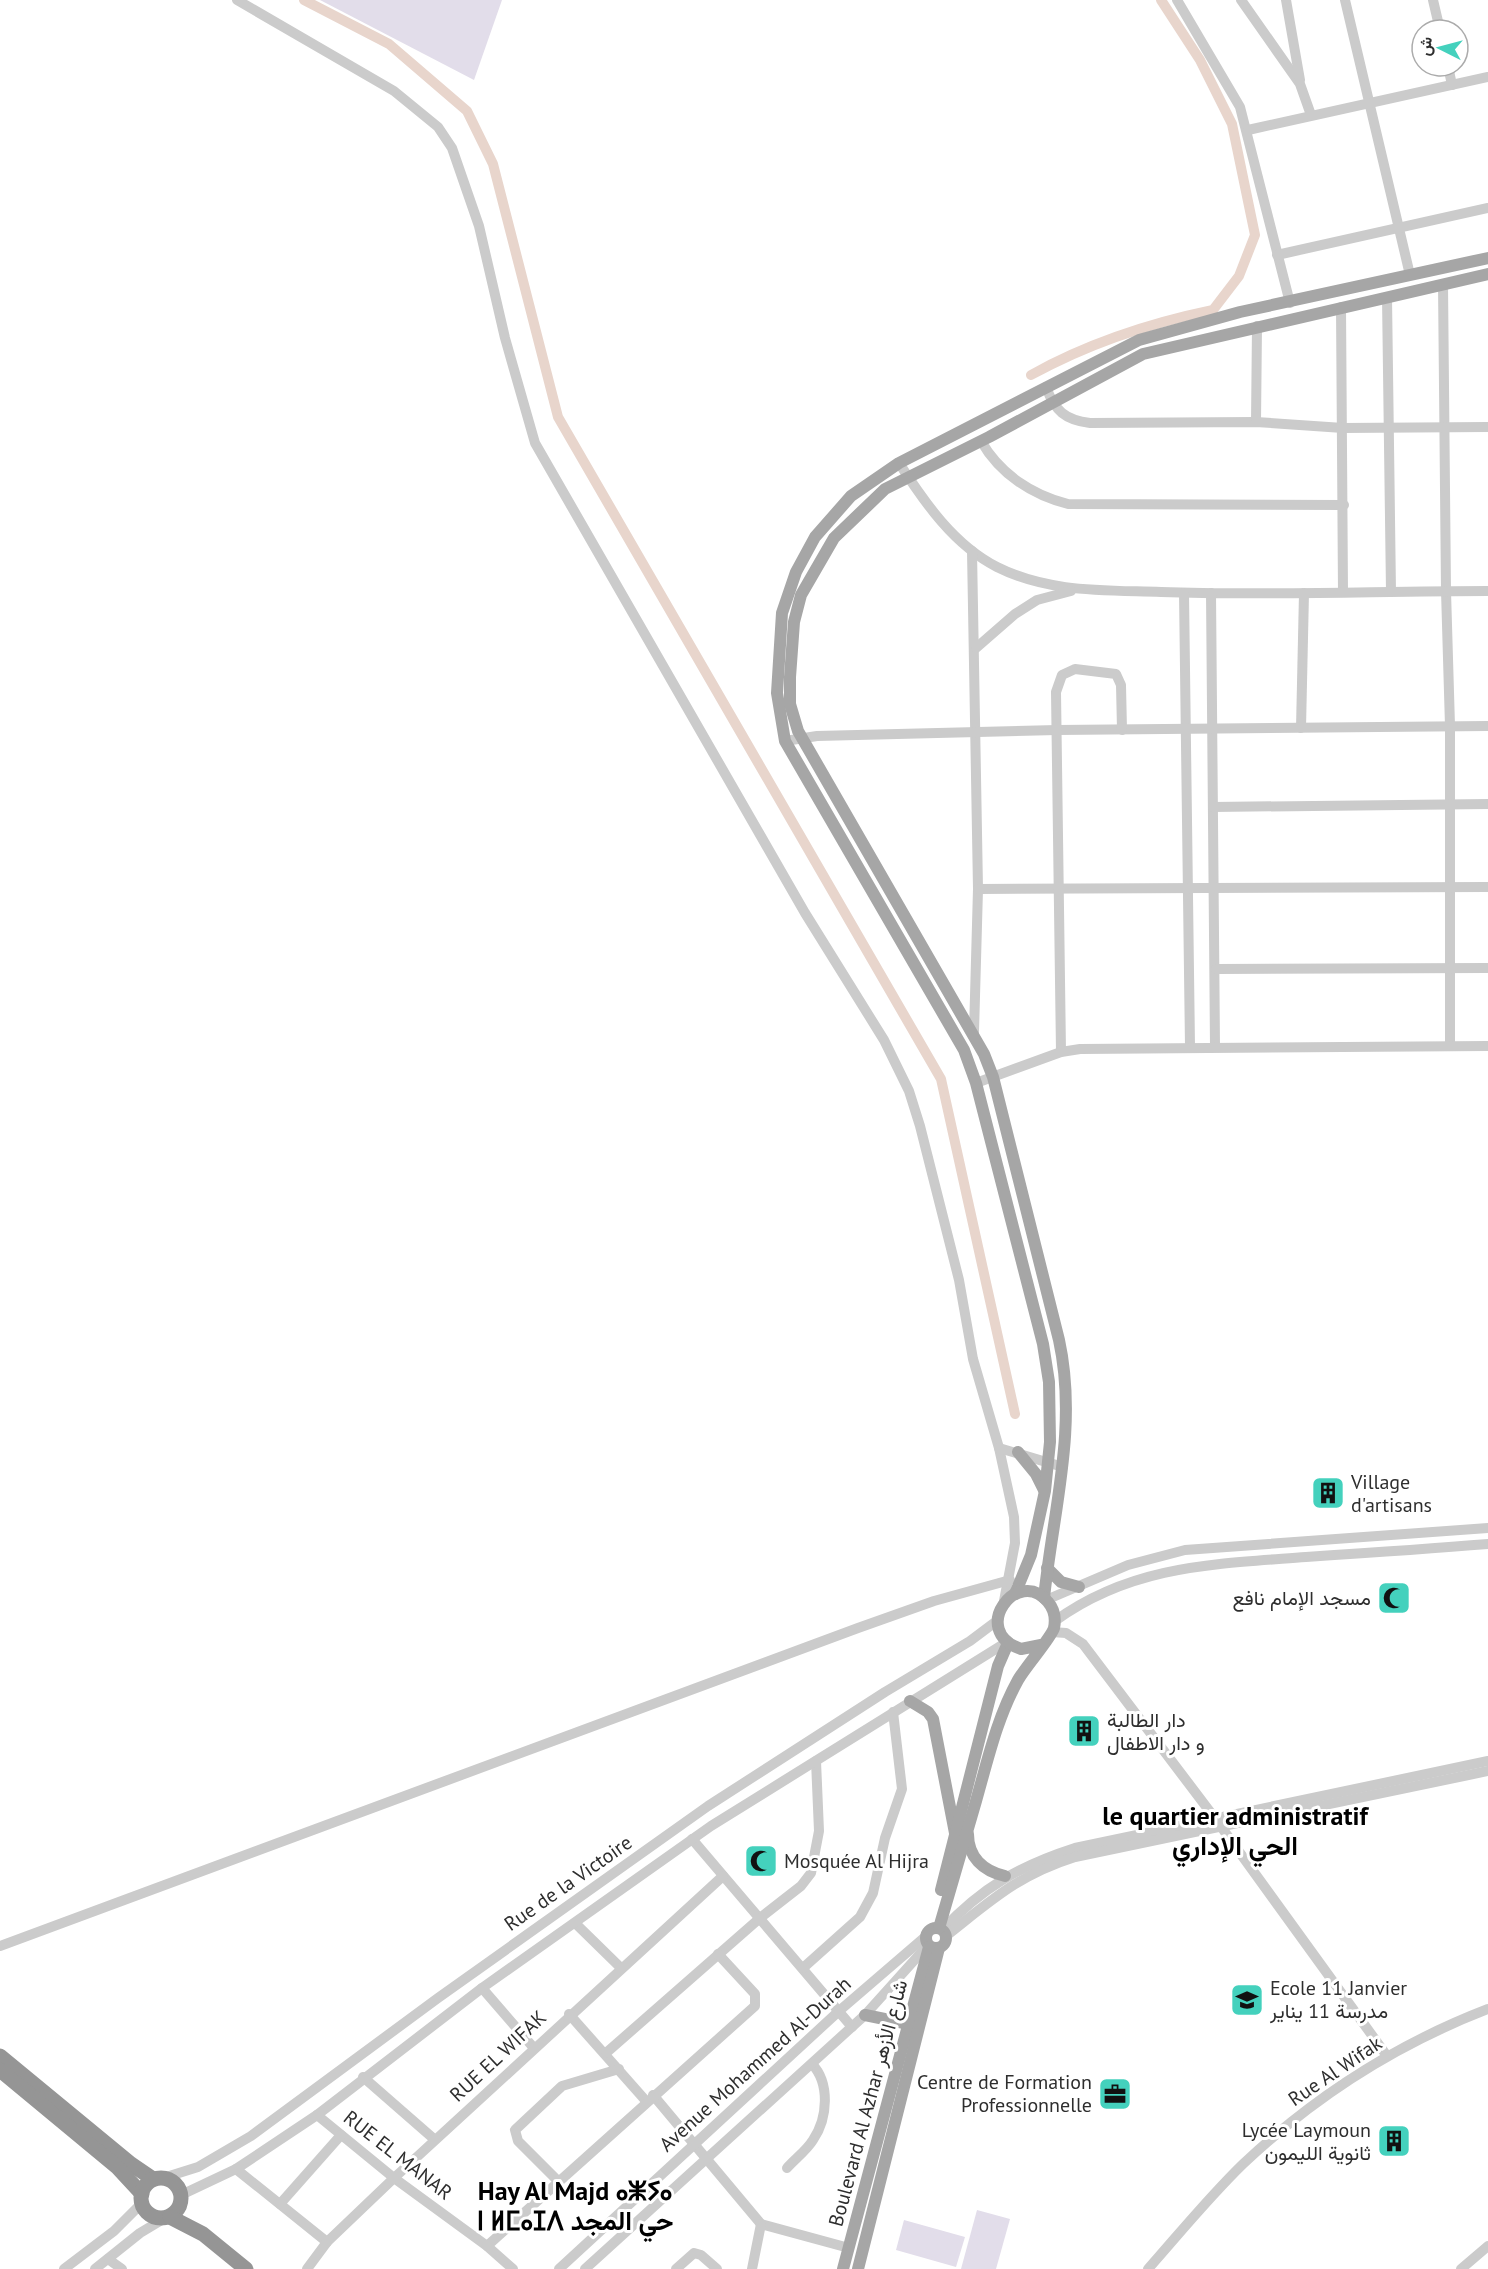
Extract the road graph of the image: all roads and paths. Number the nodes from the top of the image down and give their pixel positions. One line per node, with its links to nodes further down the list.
1 (237, 0): 77 (street)
2 (1177, 0): 14 (street)
3 (1241, 0): 10 (street)
4 (1286, 0): 10 (street)
5 (1345, 0): 12 (street)
6 (1433, 0): 7 (street)
7 (1437, 18)
8 (1488, 77): 11 (street)
9 (1451, 78): 11 (street)
10 (1300, 84): 13 (street)
11 (1452, 85): 12 (street)
12 (1368, 104): 13 (street); 16 (street)
13 (1311, 115): 14 (street)
14 (1248, 130): 17 (street)
15 (1488, 208): 16 (street)
16 (1398, 228): 17 (street); 20 (street)
17 (1277, 255): 23 (street)
18 (1488, 258): 20 (main road)
19 (1488, 274): 21 (main road)
20 (1410, 275): 23 (main road)
21 (1443, 284): 22 (main road); 29 (street)
22 (1386, 297): 24 (main road); 32 (street)
23 (1290, 303): 26 (main road)
24 (1341, 307): 25 (main road); 31 (street)
25 (1257, 326): 27 (main road); 28 (street)
26 (1046, 387): 27 (street); 34 (main road)
27 (1052, 402): 28 (street); 33 (main road)
28 (1256, 422): 31 (street)
29 (1444, 427): 30 (street); 32 (street); 39 (street)
30 (1488, 427)
31 (1343, 428): 32 (street); 36 (street)
32 (1388, 428): 43 (street)
33 (981, 441): 35 (main road); 36 (street)
34 (899, 463): 35 (street); 56 (main road)
35 (908, 476): 37 (street); 55 (main road)
36 (1344, 505): 42 (street)
37 (972, 551): 38 (street); 46 (street)
38 (1077, 589): 44 (street); 46 (street)
39 (1446, 591): 40 (street); 43 (street); 47 (street)
40 (1488, 591)
41 (1304, 592): 42 (street); 45 (street); 49 (street)
42 (1343, 592): 43 (street)
43 (1390, 592)
44 (1184, 593): 45 (street); 50 (street)
45 (1211, 593): 51 (street)
46 (976, 648): 54 (street)
47 (1450, 726): 48 (street); 49 (street); 57 (street)
48 (1488, 726)
49 (1301, 728): 51 (street)
50 (1184, 729): 51 (street); 53 (street); 63 (street)
51 (1211, 729): 59 (street)
52 (1056, 730): 53 (street); 53 (street); 54 (street); 62 (street)
53 (1122, 730)
54 (975, 732): 55 (street); 65 (street)
55 (800, 738): 56 (street); 69 (main road)
56 (785, 741): 76 (main road)
57 (1450, 804): 58 (street); 59 (street); 60 (street)
58 (1488, 804)
59 (1213, 807): 64 (street)
60 (1449, 887): 61 (street); 64 (street); 66 (street)
61 (1488, 887)
62 (1059, 888): 63 (street); 65 (street); 74 (street)
63 (1187, 888): 64 (street); 72 (street)
64 (1214, 888): 68 (street)
65 (978, 889): 69 (street)
66 (1449, 968): 67 (street); 68 (street); 70 (street)
67 (1488, 968)
68 (1215, 969): 73 (street)
69 (974, 1032): 75 (main road)
70 (1450, 1046): 71 (street); 73 (street)
71 (1488, 1046)
72 (1190, 1047): 73 (street); 74 (street)
73 (1215, 1047)
74 (1061, 1052): 75 (street)
75 (993, 1077): 76 (street); 80 (main road)
76 (976, 1083): 79 (main road)
77 (999, 1448): 78 (street); 85 (street)
78 (1018, 1452): 79 (street); 81 (main road)
79 (1048, 1461): 80 (street); 81 (main road)
80 (1064, 1467): 84 (main road)
81 (1045, 1491): 87 (main road)
82 (1488, 1528): 86 (street)
83 (1488, 1544): 91 (street)
84 (1047, 1568): 86 (main road); 88 (main road)
85 (1010, 1580): 89 (street); 108 (street)
86 (1079, 1587): 88 (street)
87 (1015, 1594): 88 (main road); 89 (main road)
88 (1045, 1599): 91 (main road)
89 (1004, 1601): 90 (main road)
90 (998, 1620): 92 (main road); 137 (street, Rue de la Victoire)
91 (1054, 1627): 93 (main road); 99 (street)
92 (1008, 1642): 93 (main road); 94 (street, Rue de la Victoire); 101 (main road, Boulevard Al Azhar شارع الأزهر)
93 (1041, 1645): 100 (main road, Boulevard Al Azhar شارع الأزهر)
94 (910, 1701): 95 (street, Rue de la Victoire); 101 (main road)
95 (893, 1712): 96 (street, Rue de la Victoire); 111 (street)
96 (816, 1761): 102 (street, Rue de la Victoire); 105 (street)
97 (1488, 1761): 99 (street, Avenue Mohammed Al-Durah)
98 (1488, 1771): 99 (street, Avenue Mohammed Al-Durah)
99 (1217, 1821): 104 (street, Avenue Mohammed Al-Durah); 107 (street, Avenue Mohammed Al-Durah); 122 (street)
100 (967, 1831): 104 (main road); 107 (main road, Boulevard Al Azhar شارع الأزهر)
101 (955, 1837): 107 (main road, Boulevard Al Azhar شارع الأزهر)
102 (692, 1839): 103 (street); 106 (street, Rue de la Victoire)
103 (723, 1876): 105 (street); 110 (street, RUE EL WIFAK)
104 (1005, 1876): 107 (street, Avenue Mohammed Al-Durah)
105 (760, 1918): 109 (street); 111 (street)
106 (575, 1923): 110 (street); 112 (street, Rue de la Victoire)
107 (935, 1937): 114 (street, Avenue Mohammed Al-Durah); 116 (street, Avenue Mohammed Al-Durah); 117 (main road, Boulevard Al Azhar شارع الأزهر); 162 (main road, Boulevard Al Azhar شارع الأزهر)
108 (0, 1946)
109 (718, 1954): 120 (street); 127 (street)
110 (621, 1968): 115 (street, RUE EL WIFAK)
111 (803, 1968): 114 (street)
112 (482, 1988): 119 (street); 126 (street, Rue de la Victoire)
113 (1488, 2009): 122 (street, Rue Al Wifak)
114 (839, 2011): 118 (street); 132 (street, Avenue Mohammed Al-Durah)
115 (569, 2014): 119 (street, RUE EL WIFAK); 120 (street)
116 (865, 2015): 117 (main road); 118 (street, Avenue Mohammed Al-Durah)
117 (909, 2025): 148 (main road, Boulevard Al Azhar شارع الأزهر)
118 (852, 2027): 123 (street, Avenue Mohammed Al-Durah)
119 (533, 2048): 130 (street, RUE EL WIFAK)
120 (606, 2053): 124 (street)
121 (0, 2056): 131 (highway)
122 (1387, 2056): 163 (street, Rue Al Wifak)
123 (812, 2064): 133 (street, Avenue Mohammed Al-Durah); 134 (street)
124 (619, 2069): 127 (street); 138 (street)
125 (0, 2070): 131 (highway)
126 (363, 2078): 128 (street, Rue de la Victoire); 130 (street)
127 (650, 2098): 132 (street); 138 (street)
128 (316, 2115): 129 (street, RUE EL MANAR); 135 (street, Rue de la Victoire)
129 (341, 2135): 136 (street, RUE EL MANAR); 141 (street)
130 (434, 2139): 136 (street, RUE EL WIFAK)
131 (95, 2142): 137 (highway); 140 (highway)
132 (694, 2144): 133 (street); 156 (street, Avenue Mohammed Al-Durah)
133 (706, 2158): 143 (street); 157 (street, Avenue Mohammed Al-Durah)
134 (787, 2168)
135 (236, 2169): 139 (street, Rue de la Victoire); 141 (street)
136 (394, 2178): 145 (street, RUE EL WIFAK); 146 (street, RUE EL MANAR)
137 (158, 2179): 139 (highway); 140 (highway)
138 (559, 2182): 146 (street)
139 (181, 2198): 142 (highway); 144 (highway)
140 (142, 2199): 142 (highway); 150 (street)
141 (280, 2204): 145 (street)
142 (168, 2217): 144 (highway); 149 (street)
143 (761, 2224): 148 (street); 160 (street)
144 (213, 2241): 153 (highway)
145 (327, 2242): 154 (street, RUE EL WIFAK)
146 (487, 2246): 155 (street, RUE EL MANAR)
147 (1488, 2246): 164 (street)
148 (849, 2248): 161 (main road, Boulevard Al Azhar شارع الأزهر)
149 (108, 2259): 151 (street); 152 (street)
150 (64, 2269)
151 (95, 2269)
152 (122, 2269)
153 (246, 2269)
154 (307, 2269)
155 (513, 2269)
156 (559, 2269)
157 (585, 2269)
158 (676, 2269): 159 (street)
159 (717, 2269)
160 (752, 2269)
161 (843, 2269)
162 (858, 2269)
163 (1148, 2269)
164 (1462, 2269)

